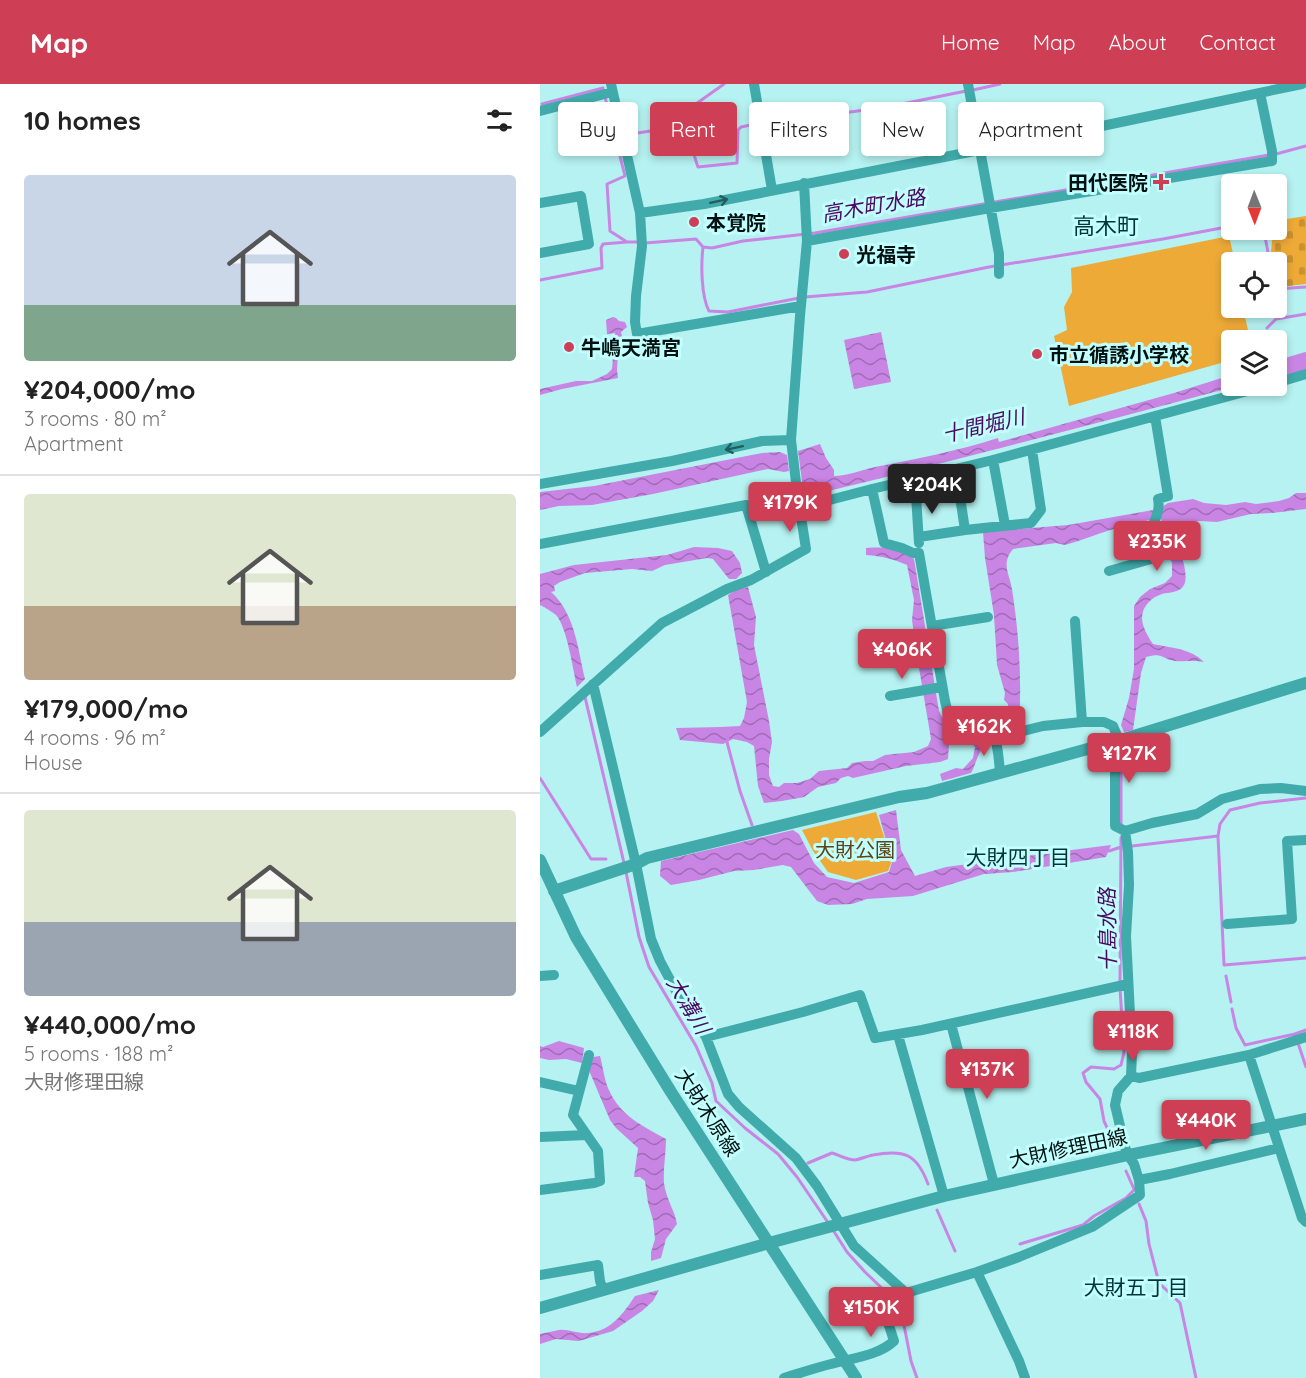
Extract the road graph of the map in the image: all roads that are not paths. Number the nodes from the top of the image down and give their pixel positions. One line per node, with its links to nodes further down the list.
1 (754, 84): 10 (street)
2 (1302, 84): 4 (street)
3 (608, 90): 5 (street); 13 (street)
4 (1260, 93): 6 (street); 12 (street)
5 (540, 111)
6 (1104, 125)
7 (958, 154): 9 (street)
8 (981, 156): 12 (street)
9 (804, 183): 10 (street); 14 (street)
10 (772, 190): 13 (street, one-way to 10)
11 (540, 203): 15 (street)
12 (990, 205): 14 (street); 16 (street)
13 (640, 213): 17 (street)
14 (806, 236): 17 (street)
15 (540, 253)
16 (999, 274)
17 (802, 300): 22 (street)
18 (1306, 374): 19 (street)
19 (1287, 380)
20 (1229, 396): 21 (street)
21 (1155, 416): 23 (street); 35 (street)
22 (792, 444): 27 (street, one-way to 27); 29 (street)
23 (1032, 450): 24 (street); 30 (street)
24 (993, 460): 25 (street); 30 (street)
25 (956, 470): 26 (street); 31 (street)
26 (915, 479): 28 (street); 32 (street)
27 (540, 484)
28 (872, 489): 29 (street); 34 (street)
29 (800, 505): 36 (street)
30 (1005, 525): 31 (street)
31 (965, 530): 32 (street)
32 (919, 537): 34 (street)
33 (540, 544): 36 (street)
34 (919, 552): 39 (street)
35 (1109, 571)
36 (766, 572): 41 (street)
37 (988, 617): 39 (street)
38 (1075, 621): 44 (street)
39 (932, 626): 42 (street)
40 (1306, 683): 47 (street)
41 (593, 684): 45 (street); 53 (street)
42 (940, 687): 43 (street); 46 (street)
43 (890, 696)
44 (1082, 722): 46 (street); 47 (street)
45 (540, 732)
46 (993, 735): 48 (street)
47 (1119, 740): 48 (street); 50 (street)
48 (1000, 772): 53 (street)
49 (1306, 791): 50 (street)
50 (1120, 829): 58 (street)
51 (1306, 840): 55 (street)
52 (540, 860): 54 (street, 大財木原線)
53 (636, 864): 54 (street); 61 (street)
54 (554, 891): 80 (street, 大財木原線)
55 (1227, 924)
56 (554, 975): 57 (street)
57 (540, 976)
58 (1128, 984): 59 (street); 65 (street)
59 (951, 1024): 60 (street); 75 (street)
60 (898, 1035): 61 (street); 77 (street)
61 (706, 1037): 79 (street)
62 (1304, 1037): 64 (street)
63 (589, 1055): 67 (street)
64 (1249, 1055): 65 (street); 69 (street)
65 (1131, 1076): 73 (street)
66 (540, 1082): 67 (street)
67 (579, 1091): 70 (street)
68 (1306, 1119): 69 (street, 大財修理田線)
69 (1272, 1126): 72 (street); 73 (street, 大財修理田線)
70 (587, 1135): 71 (street); 76 (street)
71 (540, 1137)
72 (1279, 1148): 74 (street); 78 (street)
73 (1128, 1155): 74 (street); 75 (street, 大財修理田線)
74 (1139, 1180): 81 (street)
75 (994, 1184): 77 (street, 大財修理田線)
76 (540, 1190)
77 (944, 1196): 79 (street, 大財修理田線)
78 (1306, 1222)
79 (840, 1224): 80 (street, 大財修理田線); 84 (street)
80 (769, 1243): 83 (street); 86 (street, 大財木原線)
81 (977, 1272): 84 (street); 89 (street)
82 (540, 1275): 83 (street)
83 (603, 1290): 85 (street)
84 (906, 1293): 86 (street)
85 (540, 1308)
86 (846, 1361): 87 (street); 88 (street, 大財木原線)
87 (784, 1378)
88 (856, 1378)
89 (1025, 1378)

